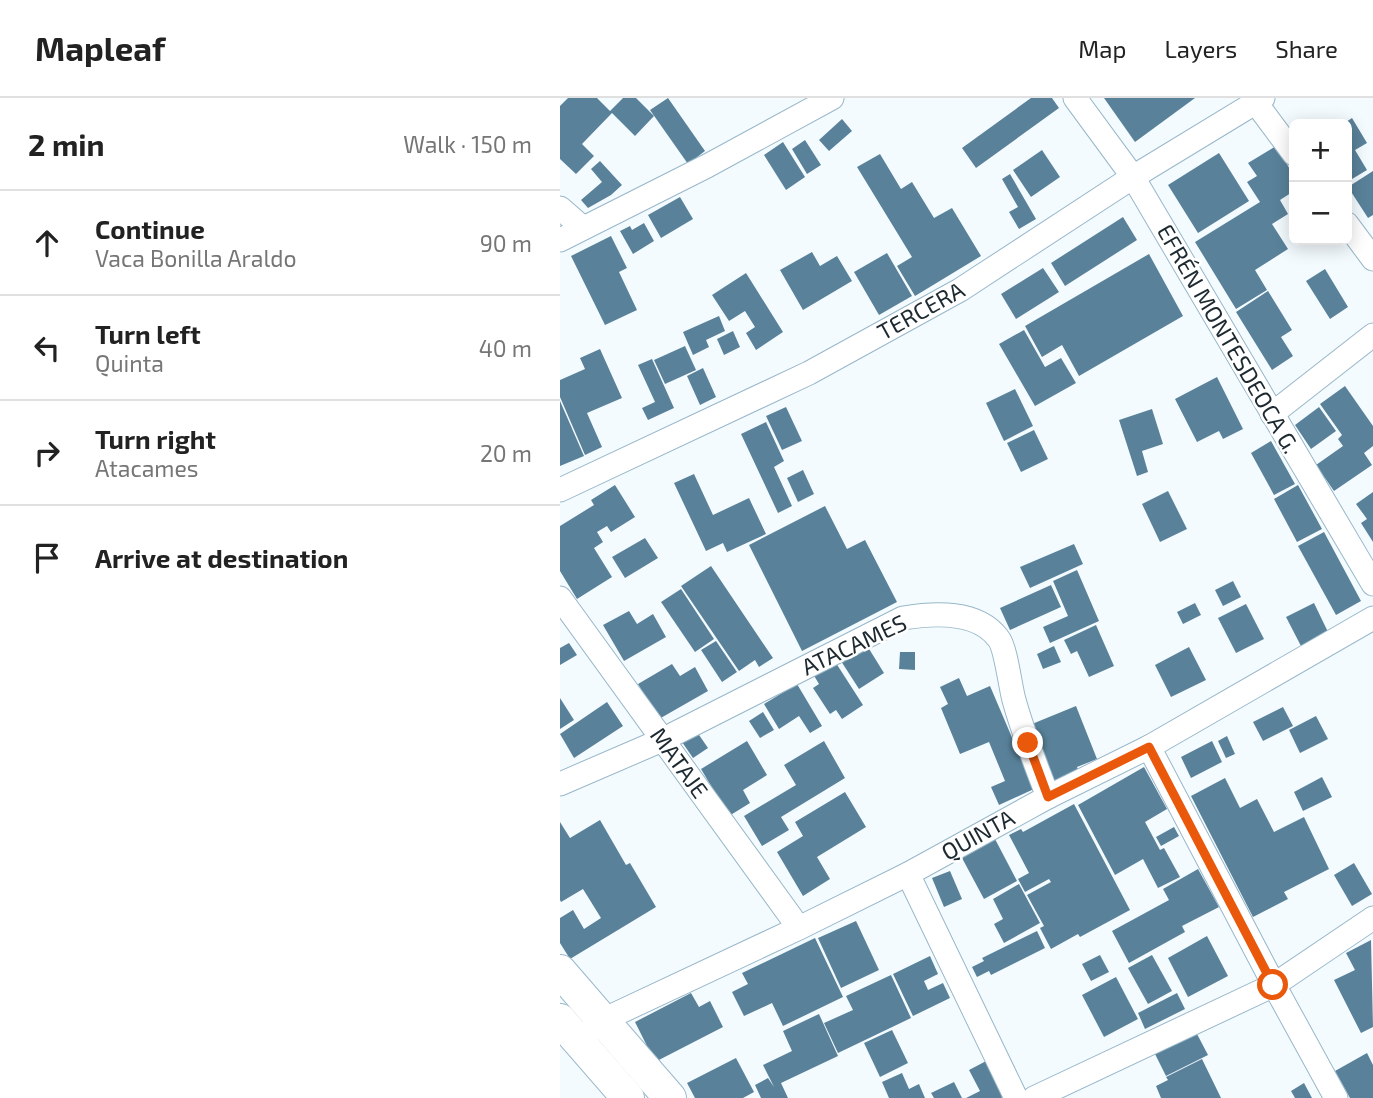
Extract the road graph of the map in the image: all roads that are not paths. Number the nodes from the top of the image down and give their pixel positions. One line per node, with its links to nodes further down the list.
1 (832, 98): 7 (street)
2 (1075, 98): 5 (street, EFRÉN MONTESDEOCA G.)
3 (1259, 101): 4 (street); 5 (street, TERCERA)
4 (1289, 147)
5 (1133, 177): 12 (street, EFRÉN MONTESDEOCA G.); 13 (street, TERCERA)
6 (560, 208): 7 (street)
7 (583, 228): 9 (street)
8 (1352, 231): 10 (street)
9 (560, 240)
10 (1373, 259)
11 (1373, 335): 12 (street)
12 (1272, 414): 14 (street, EFRÉN MONTESDEOCA G.)
13 (560, 490)
14 (1373, 584)
15 (560, 598): 17 (street, MATAJE)
16 (1373, 618): 18 (street, QUINTA)
17 (662, 740): 19 (street, ATACAMES); 20 (street, ATACAMES); 23 (street, MATAJE)
18 (1149, 747): 20 (street, QUINTA); 25 (street)
19 (560, 784)
20 (1048, 797): 21 (street, QUINTA)
21 (908, 874): 23 (street, QUINTA); 30 (street)
22 (1373, 918): 25 (street)
23 (799, 928): 26 (street, QUINTA)
24 (560, 971): 26 (main road)
25 (1273, 985): 31 (street); 32 (street)
26 (603, 1020): 27 (street, QUINTA); 29 (main road)
27 (569, 1030): 28 (main road)
28 (628, 1098)
29 (670, 1098)
30 (1016, 1098)
31 (1034, 1098)
32 (1336, 1098)

